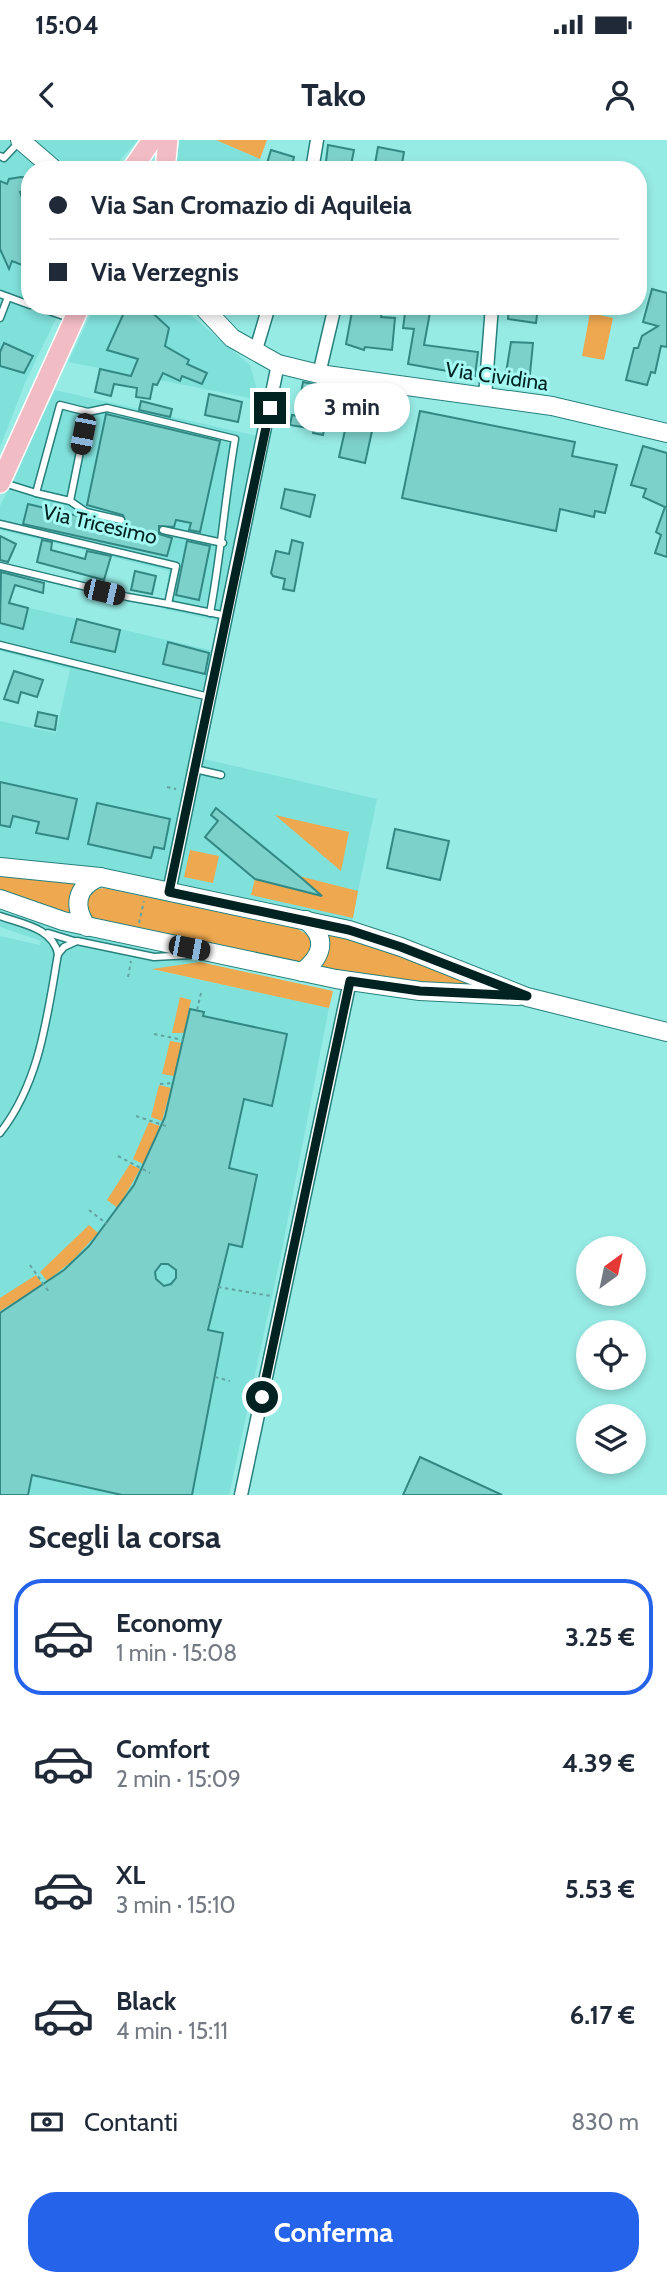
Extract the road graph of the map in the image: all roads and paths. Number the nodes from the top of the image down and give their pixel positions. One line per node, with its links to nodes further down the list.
1 (20, 140): 5 (lane); 6 (main road)
2 (152, 140): 7 (main road)
3 (169, 140): 8 (main road)
4 (317, 140): 9 (street)
5 (0, 156)
6 (44, 161)
7 (141, 161)
8 (166, 161)
9 (314, 161)
10 (0, 295): 11 (lane)
11 (8, 297): 12 (lane); 18 (lane)
12 (21, 301)
13 (76, 315): 25 (main road)
14 (210, 315): 19 (main road, Via Cividina)
15 (267, 315): 19 (street)
16 (333, 315): 21 (street)
17 (491, 315): 22 (street)
18 (0, 318)
19 (255, 353): 20 (main road, Via Cividina)
20 (278, 364): 21 (main road, Via Cividina); 35 (street)
21 (319, 374): 22 (main road, Via Cividina)
22 (485, 396): 24 (main road, Via Cividina)
23 (88, 412): 26 (lane); 27 (lane); 31 (lane)
24 (667, 433)
25 (0, 482): 26 (lane)
26 (36, 493): 27 (lane)
27 (70, 501): 28 (lane)
28 (121, 520)
29 (0, 524): 33 (lane, Via Tricesimo)
30 (163, 530): 31 (lane)
31 (223, 543): 34 (lane)
32 (0, 566): 33 (lane)
33 (168, 604): 34 (lane)
34 (210, 613): 35 (lane)
35 (227, 616): 37 (street)
36 (0, 645): 37 (lane)
37 (210, 698): 38 (street)
38 (195, 769): 39 (lane); 44 (street)
39 (221, 775)
40 (167, 787): 41 (path)
41 (177, 789)
42 (0, 867): 43 (main road)
43 (100, 877): 44 (main road); 51 (main road)
44 (169, 892): 48 (main road)
45 (145, 897): 49 (path)
46 (0, 899): 51 (main road)
47 (0, 916): 50 (lane)
48 (306, 920): 54 (main road); 58 (main road)
49 (138, 930)
50 (43, 932): 51 (lane); 52 (lane)
51 (82, 934): 52 (lane); 54 (main road)
52 (58, 954): 67 (lane)
53 (130, 965): 55 (path)
54 (302, 971): 56 (main road)
55 (128, 977)
56 (350, 981): 58 (main road); 78 (street)
57 (201, 993): 59 (path)
58 (527, 996): 60 (main road)
59 (197, 1010)
60 (667, 1032)
61 (154, 1034): 62 (path)
62 (183, 1040)
63 (173, 1083): 64 (path)
64 (160, 1084)
65 (135, 1115): 66 (path)
66 (169, 1127)
67 (0, 1133)
68 (118, 1156): 69 (path)
69 (150, 1173)
70 (89, 1210): 71 (path)
71 (107, 1224)
72 (30, 1265): 74 (path)
73 (218, 1287): 75 (path)
74 (49, 1292)
75 (272, 1297)
76 (215, 1377): 77 (path)
77 (230, 1381)
78 (241, 1495)

